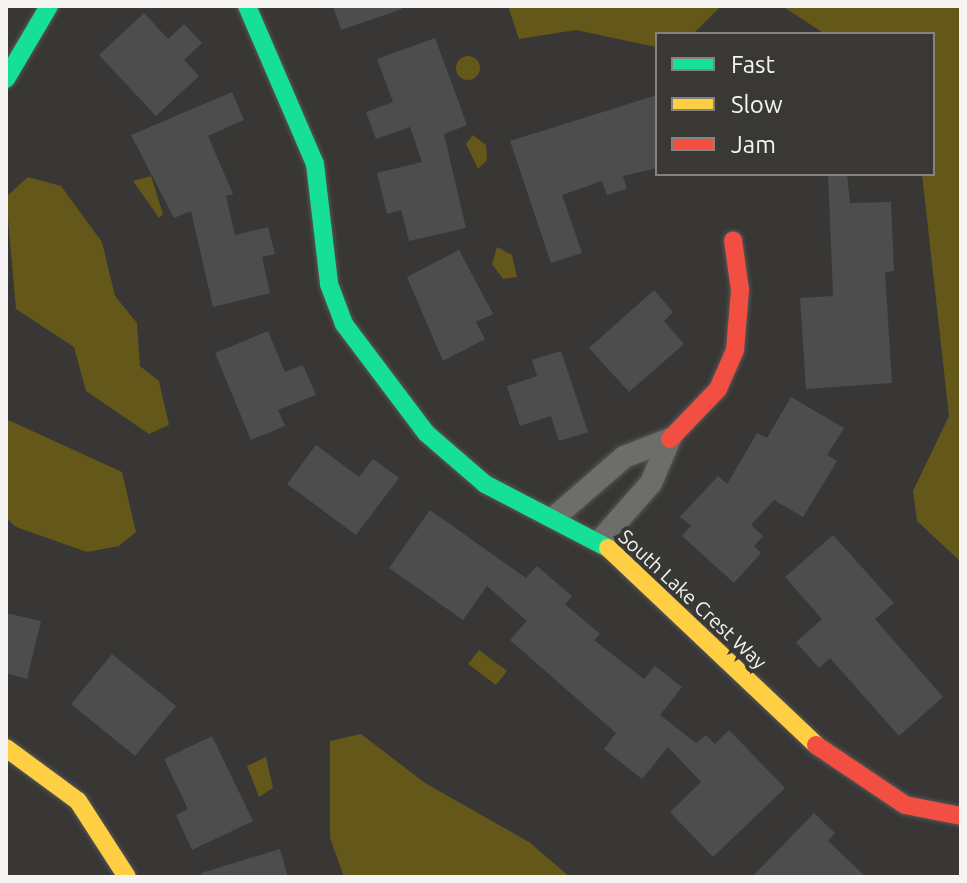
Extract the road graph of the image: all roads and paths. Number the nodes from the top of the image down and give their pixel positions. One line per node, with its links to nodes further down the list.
1 (49, 6): 3 (street)
2 (247, 6): 6 (street, South Lake Crest Way)
3 (7, 75)
4 (733, 240): 5 (street)
5 (670, 439): 6 (street); 7 (street)
6 (556, 516): 7 (street, South Lake Crest Way)
7 (600, 541): 9 (street, South Lake Crest Way)
8 (6, 748): 10 (street)
9 (961, 816)
10 (127, 877)

